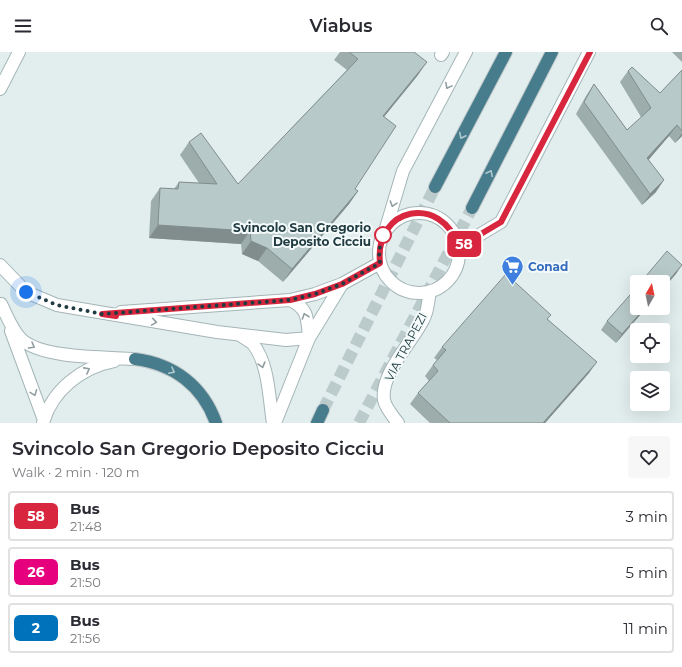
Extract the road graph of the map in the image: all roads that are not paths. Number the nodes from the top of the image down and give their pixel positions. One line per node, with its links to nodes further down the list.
1 (18, 52): 6 (street)
2 (466, 52): 9 (street, one-way to 9)
3 (506, 52): 7 (highway, one-way to 7)
4 (552, 52): 8 (highway, one-way to 4)
5 (590, 52): 10 (street)
6 (0, 89)
7 (435, 187)
8 (472, 208)
9 (385, 232): 10 (street); 11 (street)
10 (459, 247): 14 (street)
11 (380, 263): 13 (street); 14 (street)
12 (0, 265): 17 (street)
13 (342, 284): 15 (street); 19 (street)
14 (430, 292): 26 (street, VIA TRAPEZI)
15 (290, 300): 17 (street); 19 (street, one-way to 15)
16 (1, 302): 20 (street, one-way to 20); 22 (street, one-way to 22)
17 (102, 314): 18 (street, one-way to 18)
18 (240, 335): 19 (street); 24 (street, one-way to 24)
19 (309, 338): 24 (street)
20 (135, 359): 22 (street, one-way to 20); 23 (highway, one-way to 23)
21 (323, 410): 25 (highway)
22 (44, 421)
23 (216, 423)
24 (274, 423)
25 (317, 423)
26 (398, 423)

